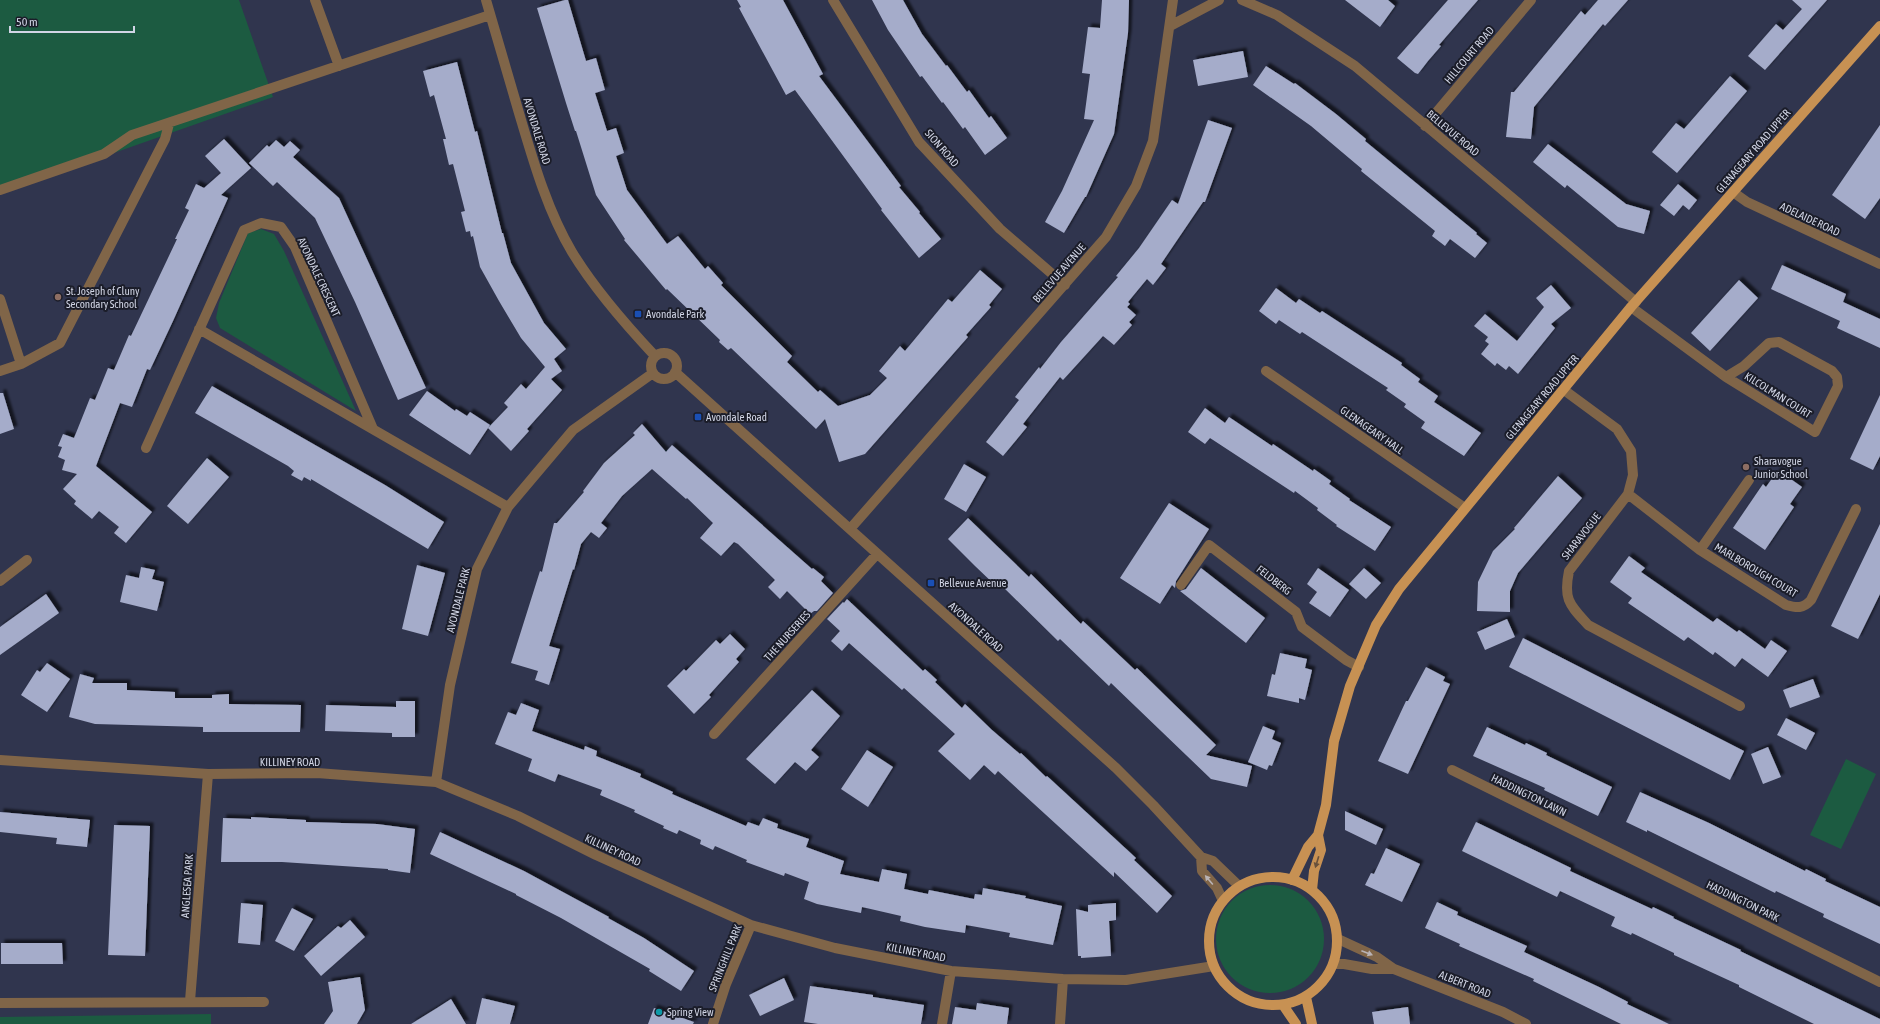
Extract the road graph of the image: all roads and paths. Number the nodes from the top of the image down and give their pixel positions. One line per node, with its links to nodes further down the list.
1 (315, 0): 11 (street)
2 (486, 0): 8 (street, AVONDALE ROAD)
3 (833, 0): 17 (street, SION ROAD)
4 (1173, 0): 9 (street, BELLEVUE AVENUE)
5 (1219, 0): 9 (street)
6 (1242, 0): 13 (street, BELLEVUE ROAD)
7 (1530, 0): 13 (street, HILLCOURT ROAD)
8 (490, 14): 11 (street); 21 (street, AVONDALE ROAD)
9 (1170, 26): 17 (street, BELLEVUE AVENUE)
10 (1880, 26): 15 (main road, GLENAGEARY ROAD UPPER)
11 (339, 66): 12 (street)
12 (169, 124): 14 (street); 22 (street)
13 (1425, 126): 19 (street, BELLEVUE ROAD)
14 (0, 190)
15 (1733, 192): 16 (street, ADELAIDE ROAD); 19 (main road, GLENAGEARY ROAD UPPER)
16 (1880, 264)
17 (1065, 285): 36 (street, BELLEVUE AVENUE)
18 (0, 299): 22 (street)
19 (1634, 305): 27 (street, KILCOLMAN COURT); 28 (main road, GLENAGEARY ROAD UPPER)
20 (199, 329): 29 (street); 29 (street, AVONDALE CRESCENT); 30 (street, AVONDALE CRESCENT)
21 (653, 358): 25 (street); 26 (street)
22 (21, 364): 23 (street)
23 (0, 371)
24 (1266, 371): 34 (street, GLENAGEARY HALL)
25 (653, 372): 26 (street); 33 (street, AVONDALE PARK)
26 (675, 372): 36 (street, AVONDALE ROAD)
27 (1726, 377): 27 (street, KILCOLMAN COURT)
28 (1564, 390): 32 (street, SHARAVOGUE); 34 (main road, GLENAGEARY ROAD UPPER)
29 (372, 428): 33 (street)
30 (146, 448)
31 (1749, 480): 37 (street)
32 (1628, 494): 37 (street, MARLBOROUGH COURT); 43 (street, SHARAVOGUE)
33 (508, 506): 48 (street, AVONDALE PARK)
34 (1465, 508): 42 (main road, GLENAGEARY ROAD UPPER)
35 (1856, 509): 37 (street, MARLBOROUGH COURT)
36 (850, 529): 38 (street, AVONDALE ROAD)
37 (1700, 550)
38 (877, 554): 44 (street, THE NURSERIES); 51 (street, AVONDALE ROAD)
39 (27, 560): 40 (street)
40 (0, 581)
41 (1181, 586): 42 (street, FELDBERG)
42 (1359, 668): 49 (main road, GLENAGEARY ROAD UPPER)
43 (1740, 706)
44 (714, 734)
45 (0, 760): 47 (street, KILLINEY ROAD)
46 (1452, 770): 50 (street, HADDINGTON LAWN)
47 (208, 774): 48 (street, KILLINEY ROAD); 65 (street, ANGLESEA PARK)
48 (436, 782): 56 (street, KILLINEY ROAD)
49 (1318, 835): 52 (main road, GLENAGEARY ROAD UPPER); 54 (main road, GLENAGEARY ROAD UPPER, one-way to 54)
50 (1596, 841): 63 (street, HADDINGTON PARK)
51 (1201, 858): 53 (street, AVONDALE ROAD); 55 (street, AVONDALE ROAD, one-way to 51)
52 (1292, 880): 53 (main road); 54 (main road)
53 (1239, 886): 55 (main road)
54 (1312, 890): 57 (main road)
55 (1223, 901): 59 (main road)
56 (751, 925): 61 (street, KILLINEY ROAD); 69 (street, SPRINGHILL PARK)
57 (1338, 939): 58 (main road); 60 (street, ALBERT ROAD, one-way to 60)
58 (1334, 964): 60 (street, ALBERT ROAD); 64 (main road)
59 (1214, 966): 62 (street, KILLINEY ROAD); 68 (main road)
60 (1394, 969): 74 (street, ALBERT ROAD)
61 (951, 971): 62 (street, KILLINEY ROAD); 70 (street)
62 (1063, 979): 71 (street)
63 (1880, 982)
64 (1306, 997): 68 (main road); 73 (main road)
65 (190, 1001): 66 (street); 67 (street)
66 (264, 1002)
67 (0, 1003)
68 (1283, 1006): 72 (main road)
69 (713, 1024)
70 (942, 1024)
71 (1060, 1024)
72 (1296, 1024)
73 (1312, 1024)
74 (1526, 1024)

